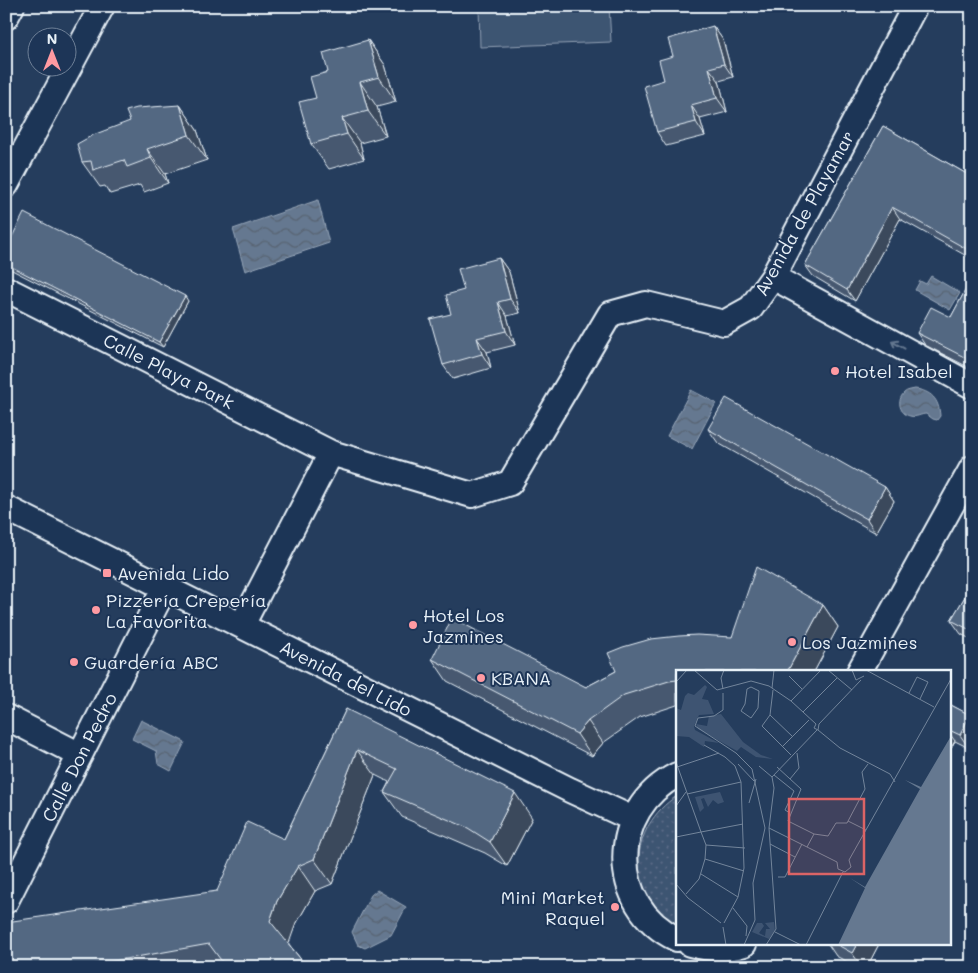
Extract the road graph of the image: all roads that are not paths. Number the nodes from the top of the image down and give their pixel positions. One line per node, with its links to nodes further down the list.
1 (12, 6): 4 (street)
2 (102, 6): 5 (street)
3 (915, 6): 6 (street, Avenida de Playamar)
4 (6, 17)
5 (8, 176)
6 (773, 277): 8 (street, one-way to 6); 9 (street, Avenida de Playamar)
7 (6, 289): 9 (street, Calle Playa Park)
8 (972, 386)
9 (331, 453): 13 (street)
10 (972, 468): 14 (street)
11 (6, 508): 12 (street, Avenida del Lido)
12 (165, 587): 13 (street, Avenida del Lido); 16 (street, Calle Don Pedro)
13 (242, 625): 18 (street, Avenida del Lido)
14 (860, 670)
15 (6, 717): 16 (street)
16 (80, 755): 19 (street, Calle Don Pedro)
17 (676, 776): 18 (street)
18 (633, 820): 20 (street)
19 (6, 902)
20 (676, 938)
21 (736, 946): 22 (street)
22 (696, 953)

